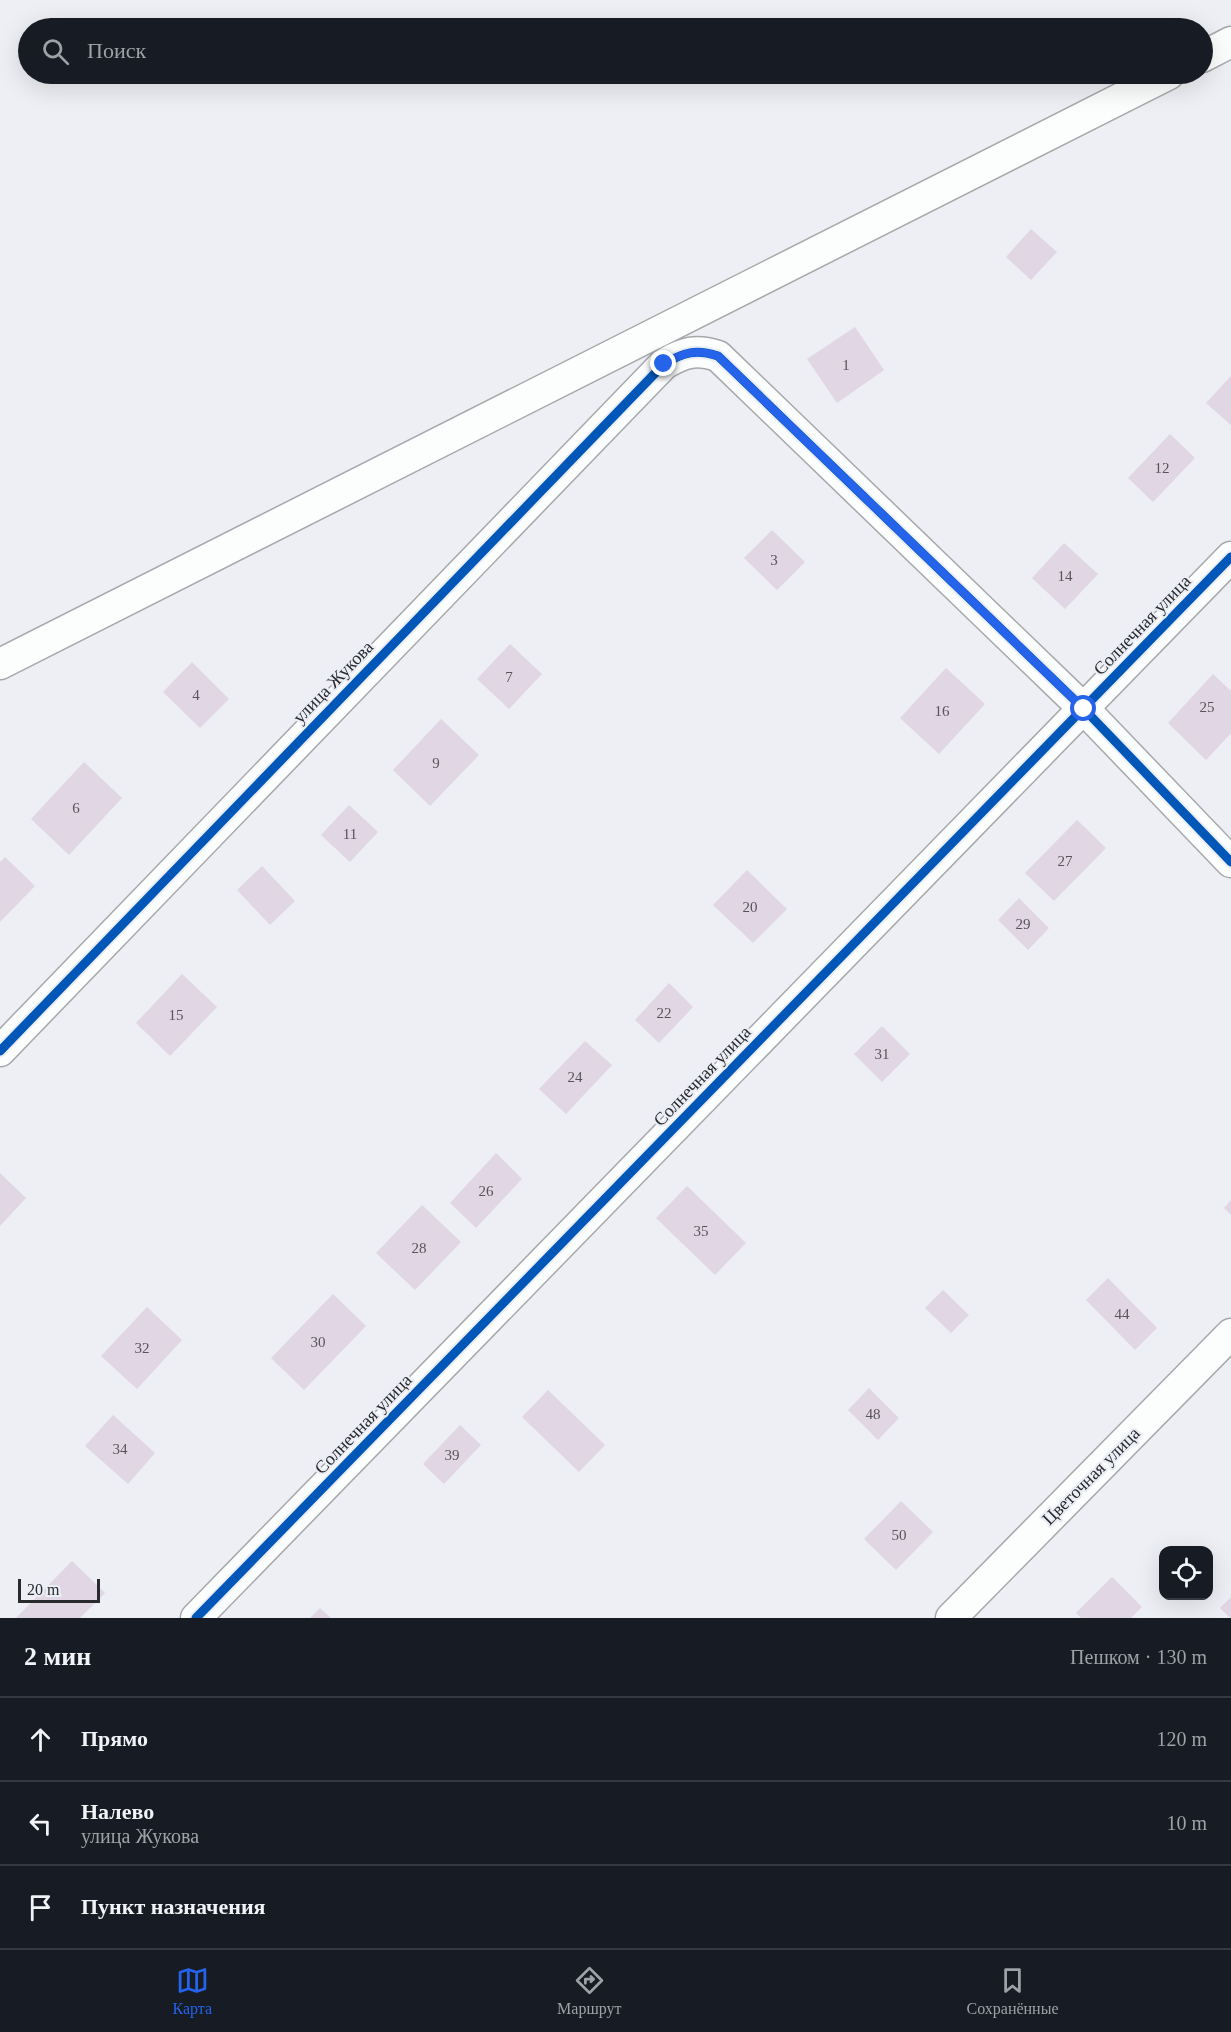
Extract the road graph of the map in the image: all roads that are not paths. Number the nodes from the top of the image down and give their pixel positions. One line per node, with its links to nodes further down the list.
1 (1231, 42): 2 (street)
2 (1213, 52)
3 (1149, 84): 5 (street)
4 (1231, 557): 6 (street, Солнечная улица)
5 (0, 664)
6 (1084, 709): 7 (street); 8 (street, улица Жукова); 10 (street, Солнечная улица)
7 (1231, 862)
8 (0, 1051)
9 (1231, 1334): 11 (street, Цветочная улица)
10 (196, 1618)
11 (951, 1618)

